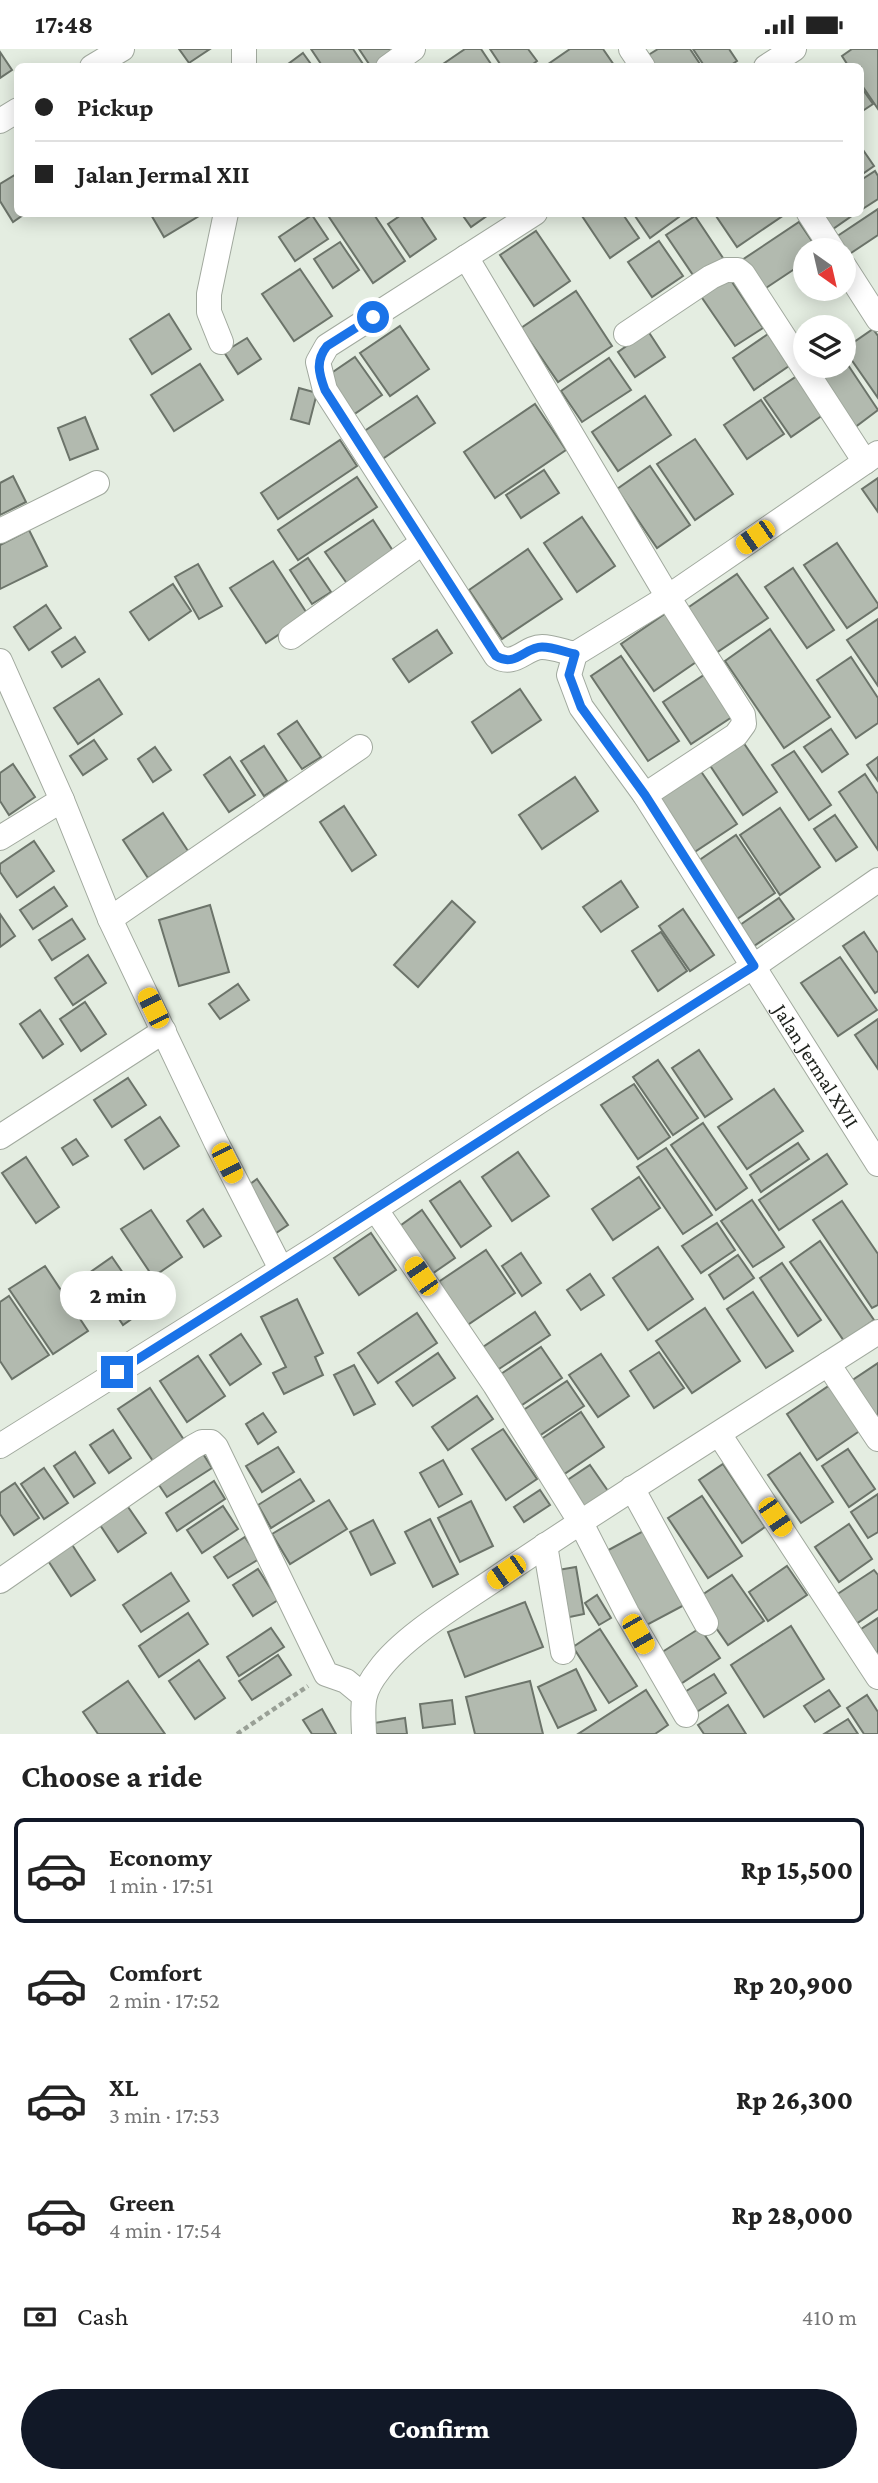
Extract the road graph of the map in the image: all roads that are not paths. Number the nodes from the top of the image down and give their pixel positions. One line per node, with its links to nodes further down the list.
1 (122, 49): 4 (street)
2 (413, 49): 5 (street)
3 (794, 49): 6 (street)
4 (99, 63)
5 (394, 63)
6 (772, 63)
7 (225, 217): 15 (street)
8 (529, 217): 11 (street)
9 (812, 217): 10 (street)
10 (825, 238)
11 (466, 257): 19 (street); 20 (street)
12 (856, 285): 13 (street)
13 (878, 319)
14 (626, 334): 16 (street)
15 (221, 342)
16 (872, 458): 20 (street)
17 (97, 483): 18 (street)
18 (0, 531)
19 (422, 543): 21 (street); 22 (street)
20 (668, 597): 22 (street); 25 (street)
21 (291, 637)
22 (575, 654): 25 (street, Jalan Jermal XVII)
23 (0, 661): 26 (street)
24 (360, 747): 29 (street)
25 (645, 795): 30 (street, Jalan Jermal XVII)
26 (62, 800): 27 (street); 29 (street)
27 (0, 838)
28 (878, 880): 30 (street)
29 (110, 919): 31 (street)
30 (754, 966): 33 (street, Jalan Jermal XVII); 34 (street)
31 (164, 1031): 32 (street); 35 (street)
32 (0, 1136)
33 (878, 1164)
34 (376, 1210): 35 (street); 42 (street)
35 (281, 1269): 40 (street)
36 (878, 1332): 37 (street)
37 (828, 1364): 38 (street); 39 (street)
38 (719, 1434): 41 (street); 47 (street)
39 (878, 1439)
40 (0, 1446)
41 (632, 1488): 42 (street); 45 (street)
42 (581, 1523): 43 (street); 49 (street)
43 (545, 1545): 46 (street); 48 (street)
44 (0, 1581): 48 (street)
45 (706, 1623)
46 (562, 1652)
47 (878, 1677)
48 (363, 1695): 50 (street)
49 (685, 1715)
50 (364, 1734)

